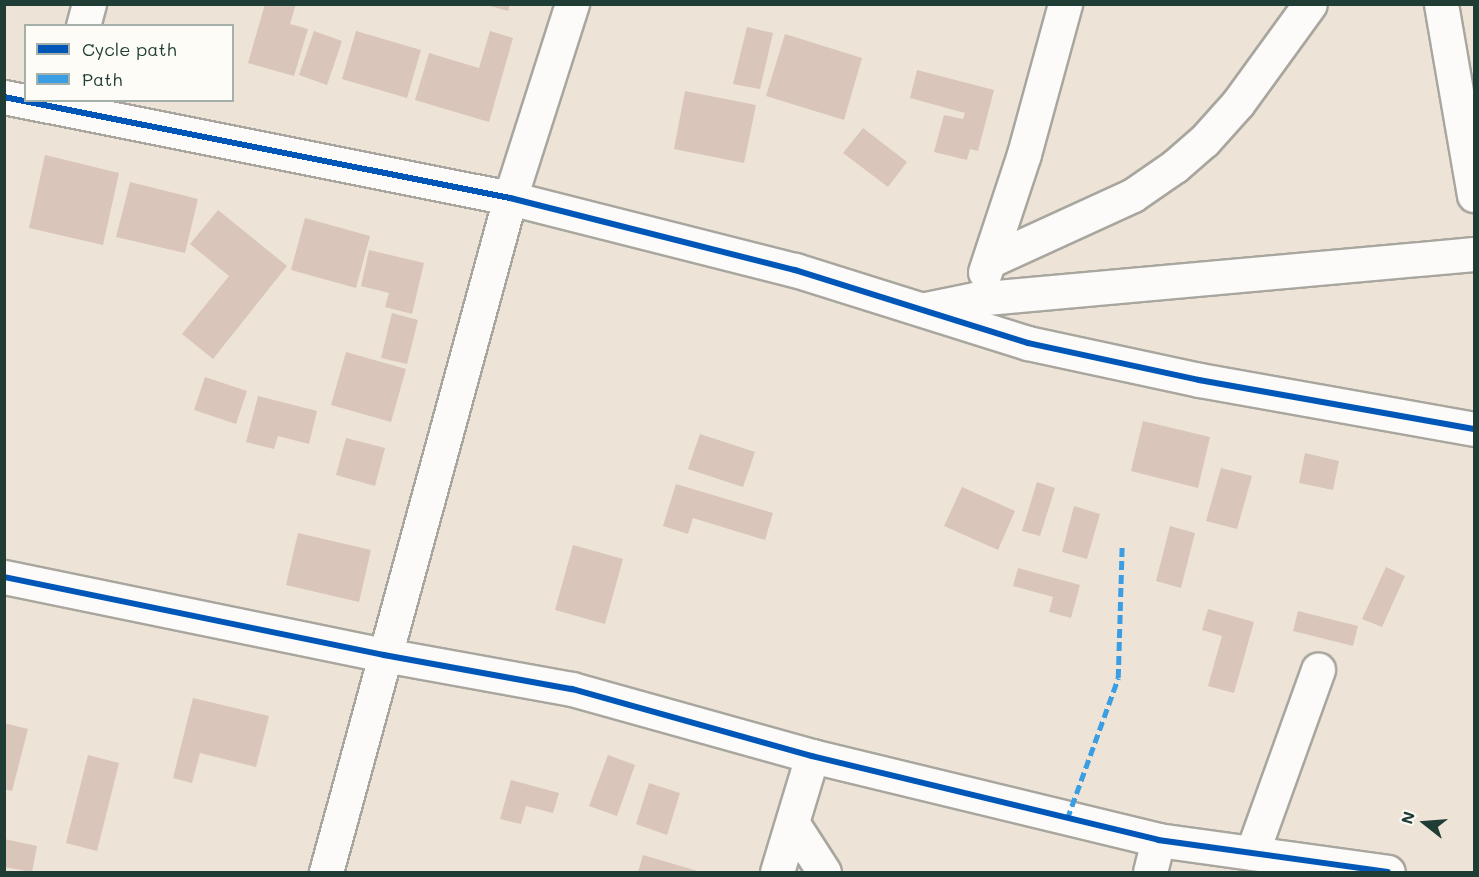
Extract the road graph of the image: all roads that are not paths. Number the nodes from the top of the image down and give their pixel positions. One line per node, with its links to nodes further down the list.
1 (89, 4): 6 (street)
2 (572, 4): 12 (street)
3 (1065, 4): 14 (street)
4 (1310, 4): 14 (street)
5 (1441, 4): 11 (street)
6 (84, 24)
7 (4, 97): 8 (street)
8 (24, 100)
9 (42, 102): 10 (street)
10 (64, 105): 12 (street)
11 (1474, 195)
12 (510, 198): 16 (street); 19 (street)
13 (1474, 254): 15 (street)
14 (989, 261): 15 (street)
15 (975, 299): 16 (street)
16 (921, 310): 17 (street)
17 (1474, 429)
18 (4, 577): 19 (street)
19 (384, 655): 21 (street); 25 (street)
20 (1318, 670): 24 (street)
21 (812, 756): 22 (street); 23 (street)
22 (793, 824): 26 (street); 27 (street)
23 (1158, 840): 24 (street); 28 (street)
24 (1252, 853): 29 (street)
25 (326, 873)
26 (777, 873)
27 (824, 873)
28 (1150, 873)
29 (1388, 873)

